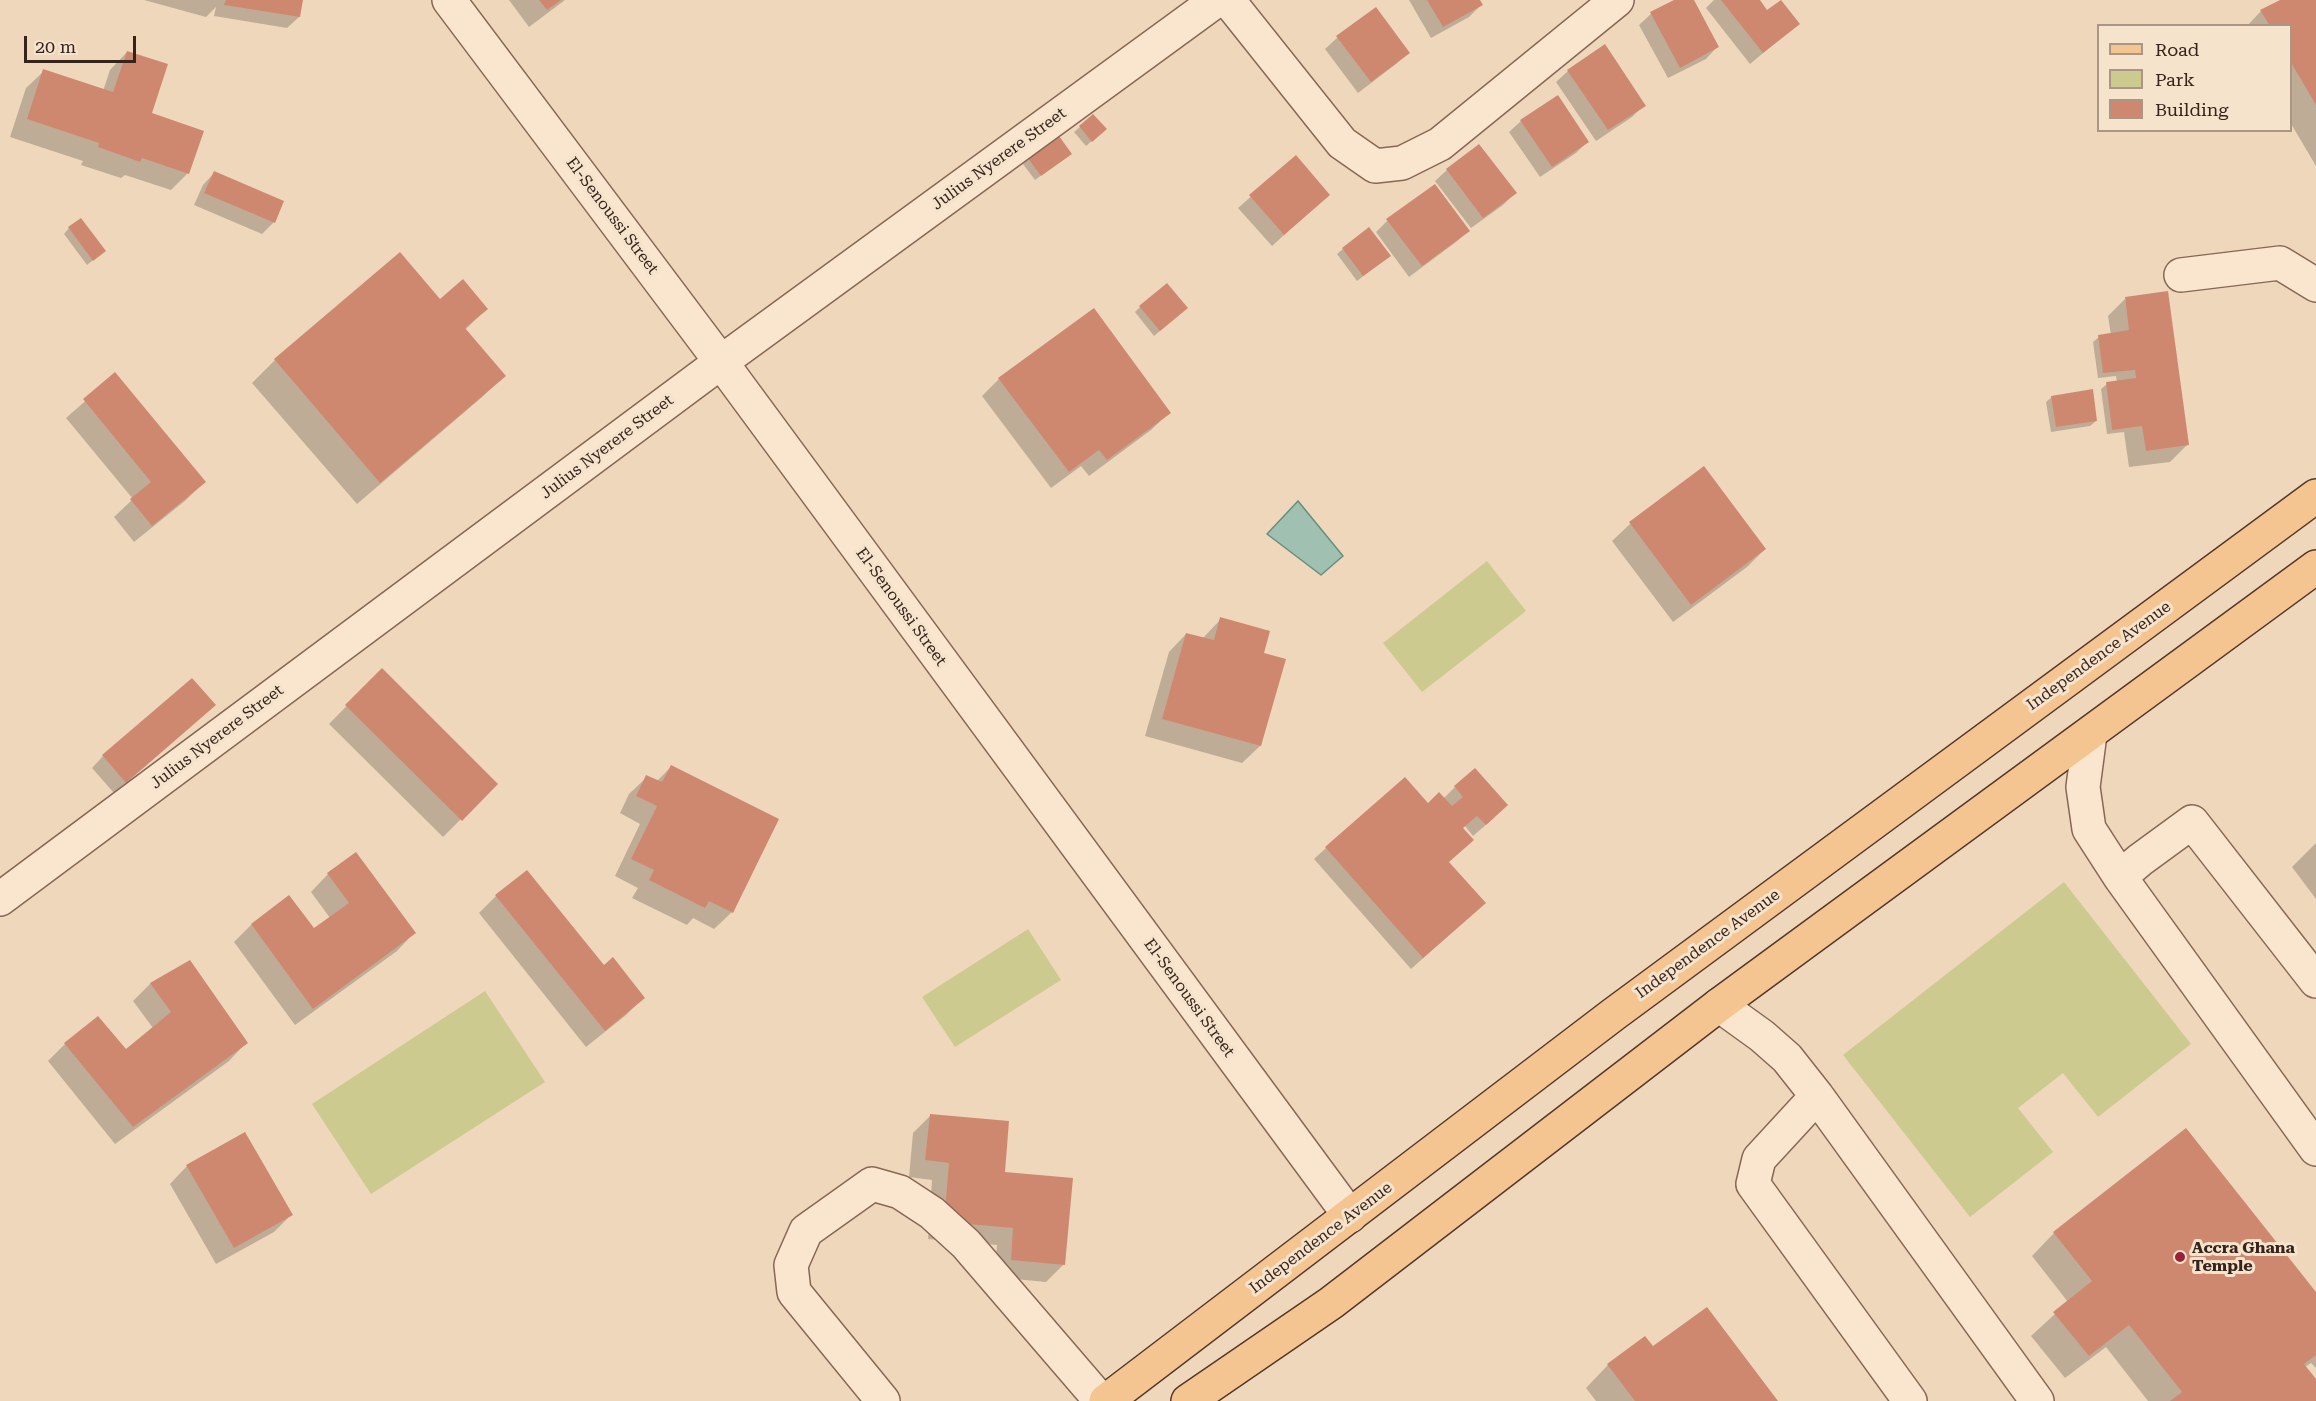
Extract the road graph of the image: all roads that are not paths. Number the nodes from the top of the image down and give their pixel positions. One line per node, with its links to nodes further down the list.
1 (449, 0): 7 (street, El-Senoussi Street)
2 (1217, 0): 7 (street, Julius Nyerere Street)
3 (1228, 0): 4 (street)
4 (1617, 0)
5 (2181, 275): 6 (street)
6 (2316, 285)
7 (721, 362): 12 (street, Julius Nyerere Street); 17 (street, El-Senoussi Street)
8 (2316, 496): 17 (main road, Independence Avenue)
9 (2316, 567): 10 (main road)
10 (2091, 734): 11 (street); 14 (main road)
11 (2120, 877): 13 (street); 16 (street)
12 (0, 898)
13 (2316, 981)
14 (1719, 1005): 15 (street); 21 (main road)
15 (1817, 1095): 22 (street); 23 (street)
16 (2316, 1149)
17 (1350, 1216): 20 (main road, Independence Avenue)
18 (883, 1401): 19 (street)
19 (1101, 1401)
20 (1106, 1401)
21 (1188, 1401)
22 (1910, 1401)
23 (2037, 1401)

